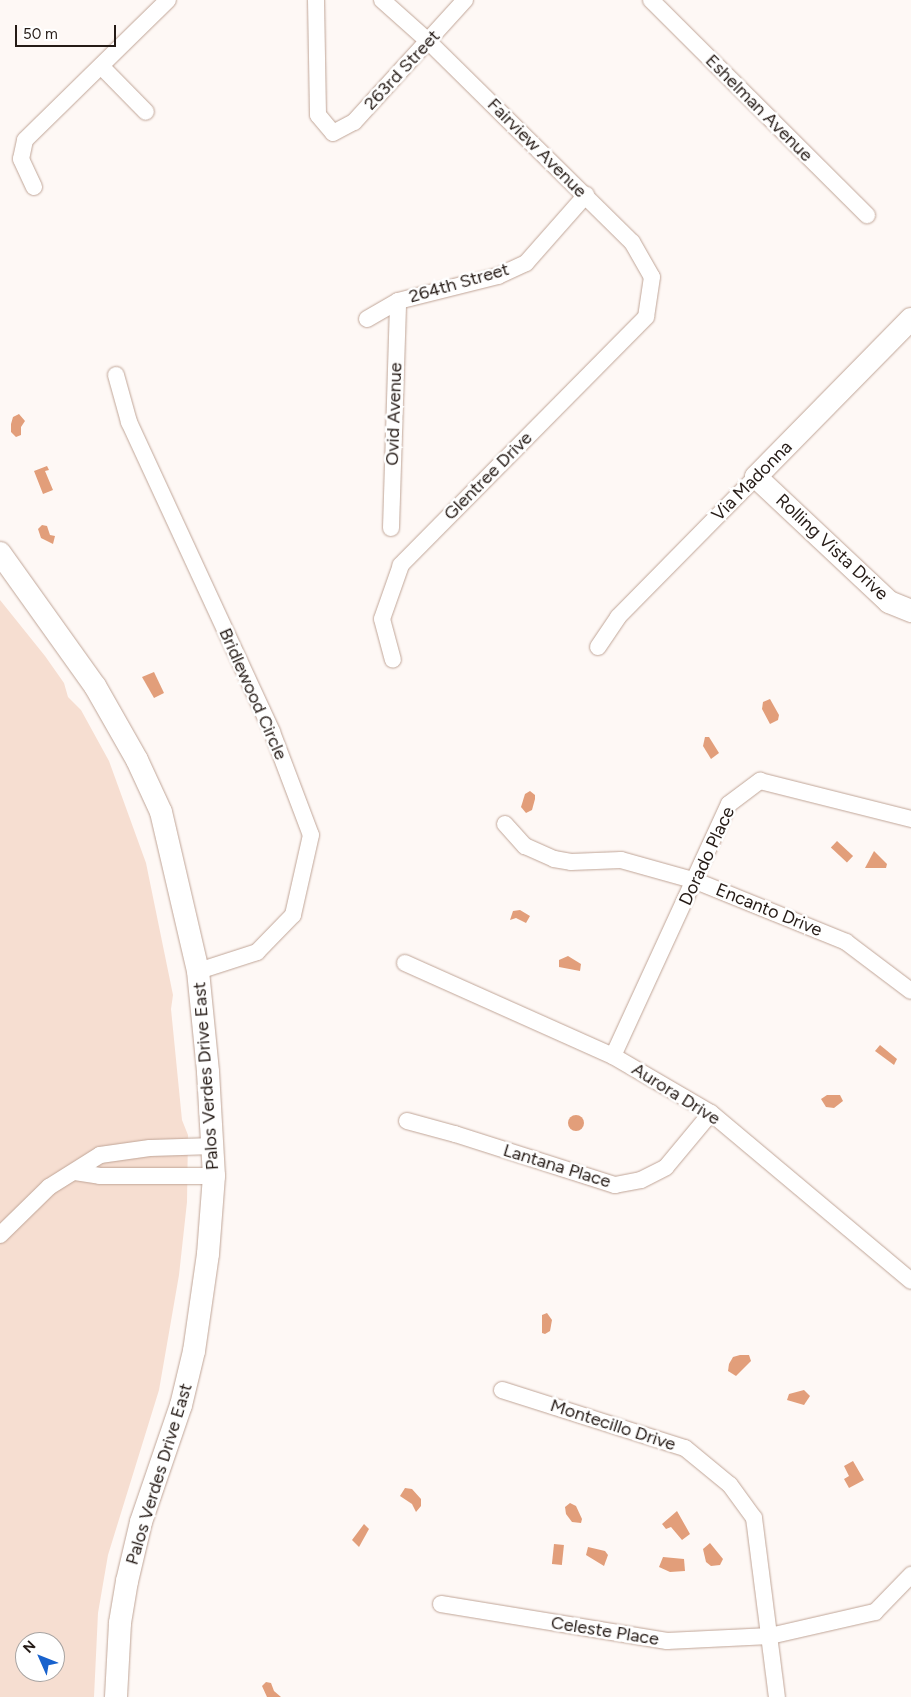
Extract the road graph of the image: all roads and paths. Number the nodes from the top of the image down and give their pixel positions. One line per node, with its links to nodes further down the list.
1 (168, 0): 7 (street)
2 (316, 0): 6 (street, 263rd Street)
3 (382, 0): 6 (street, Fairview Avenue)
4 (465, 0): 6 (street, 263rd Street)
5 (651, 0): 11 (street, Eshelman Avenue)
6 (428, 41): 10 (street, Fairview Avenue)
7 (100, 66): 8 (street); 9 (street)
8 (146, 112)
9 (34, 187)
10 (586, 196): 12 (street, 264th Street); 13 (street, Fairview Avenue)
11 (866, 215)
12 (398, 301): 14 (street, 264th Street); 18 (street, Ovid Avenue)
13 (646, 317): 22 (street, Glentree Drive)
14 (367, 319)
15 (911, 319): 17 (main road, Via Madonna)
16 (116, 375): 27 (street, Bridlewood Circle)
17 (756, 477): 20 (main road, Rolling Vista Drive); 21 (street, Via Madonna)
18 (391, 528)
19 (0, 553): 27 (main road, Palos Verdes Drive East)
20 (911, 611)
21 (598, 647)
22 (393, 660)
23 (911, 819): 25 (street, Dorado Place)
24 (505, 824): 25 (street, Encanto Drive)
25 (696, 880): 28 (street, Encanto Drive); 29 (street, Dorado Place)
26 (405, 963): 29 (street, Aurora Drive)
27 (198, 971): 32 (main road, Palos Verdes Drive East)
28 (911, 991)
29 (614, 1056): 30 (street, Aurora Drive)
30 (711, 1113): 31 (street, Lantana Place); 36 (street, Aurora Drive)
31 (407, 1122)
32 (214, 1146): 33 (street); 34 (main road, Palos Verdes Drive East)
33 (75, 1172): 34 (street); 35 (street)
34 (214, 1176): 41 (main road, Palos Verdes Drive East)
35 (0, 1235)
36 (911, 1281)
37 (502, 1390): 40 (street, Montecillo Drive)
38 (911, 1575): 40 (street)
39 (441, 1604): 40 (street, Celeste Place)
40 (770, 1636): 42 (street, Montecillo Drive)
41 (116, 1697)
42 (777, 1697)

